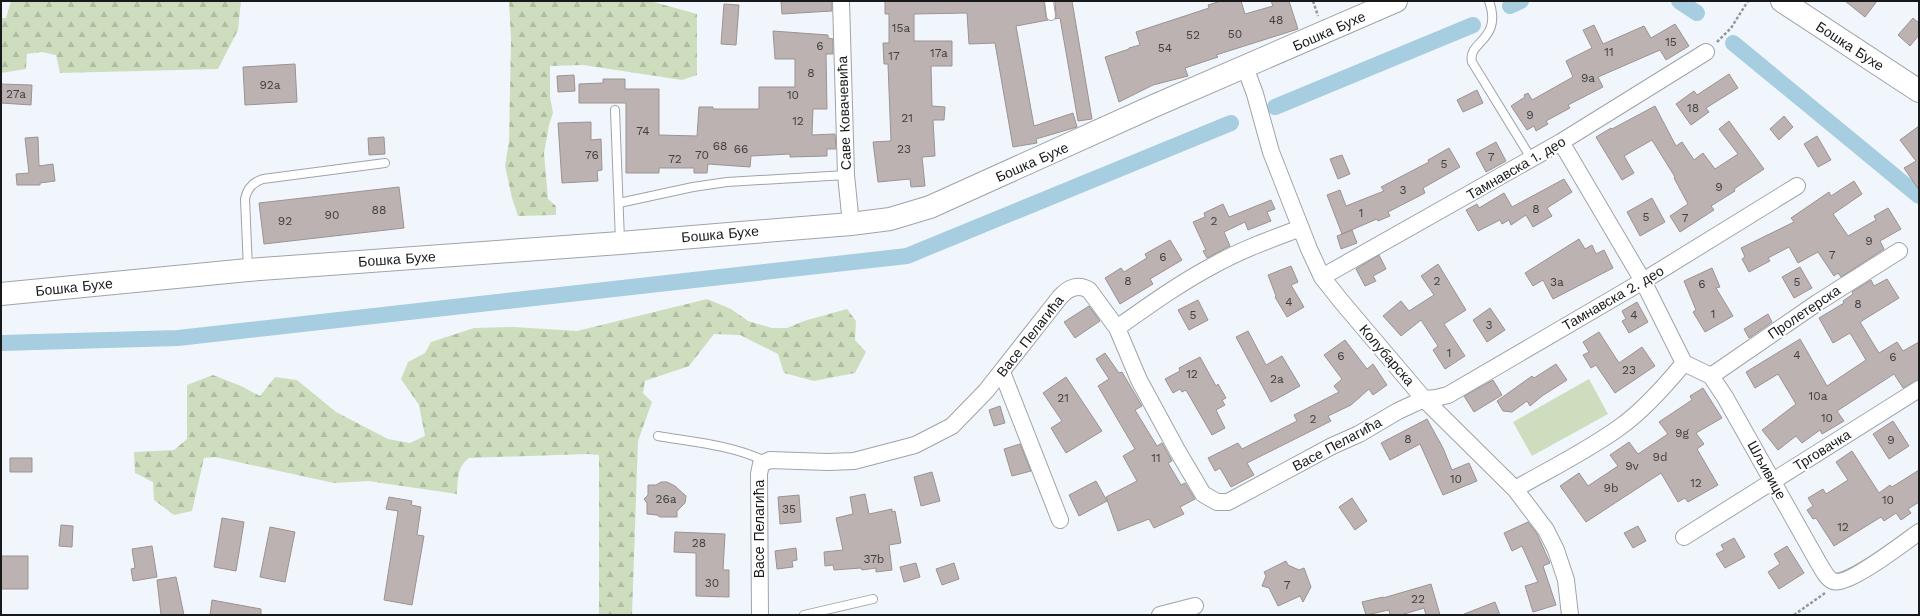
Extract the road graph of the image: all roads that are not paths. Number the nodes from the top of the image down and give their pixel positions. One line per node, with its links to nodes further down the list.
1 (841, 1): 14 (street, Саве Ковачевића)
2 (1048, 1): 6 (lane)
3 (1396, 1): 8 (main road, Бошка Бухе)
4 (1490, 1): 12 (lane)
5 (1782, 1): 9 (main road, Бошка Бухе)
6 (1051, 16)
7 (1706, 52): 11 (street, Тамнавска 1. део)
8 (1245, 67): 17 (main road, Бошка Бухе); 18 (street, Колубарска)
9 (1919, 91)
10 (615, 110): 16 (lane)
11 (1561, 142): 12 (street, Тамнавска 1. део); 23 (street)
12 (1530, 158): 22 (street, Тамнавска 1. део)
13 (385, 163): 21 (lane)
14 (846, 174): 16 (lane); 17 (street, Саве Ковачевића)
15 (1797, 186): 23 (street, Тамнавска 2. део)
16 (619, 203): 19 (lane)
17 (850, 224): 19 (main road, Бошка Бухе)
18 (1300, 228): 22 (street, Колубарска); 25 (street)
19 (620, 243): 21 (main road, Бошка Бухе)
20 (1899, 251): 28 (street, Пролетерска)
21 (248, 270): 24 (main road, Бошка Бухе)
22 (1322, 276): 30 (street, Колубарска)
23 (1643, 281): 26 (street); 30 (street, Тамнавска 2. део)
24 (1, 294)
25 (1117, 328): 27 (street, Васе Пелагића); 30 (street, Васе Пелагића)
26 (1684, 362): 28 (street, Шљивице); 34 (street)
27 (1002, 372): 32 (street, Васе Пелагића); 35 (street)
28 (1711, 376): 33 (street, Шљивице)
29 (1919, 389): 33 (street, Трговачка)
30 (1424, 399): 34 (street, Колубарска)
31 (658, 436): 32 (lane)
32 (765, 461): 41 (street, Васе Пелагића)
33 (1773, 481): 36 (street, Шљивице); 37 (street, Трговачка)
34 (1515, 489): 40 (street, Колубарска)
35 (1060, 520)
36 (1919, 532)
37 (1684, 537)
38 (873, 599): 42 (lane)
39 (1195, 606): 43 (street)
40 (1567, 614)
41 (760, 615)
42 (804, 615)
43 (1160, 615)

